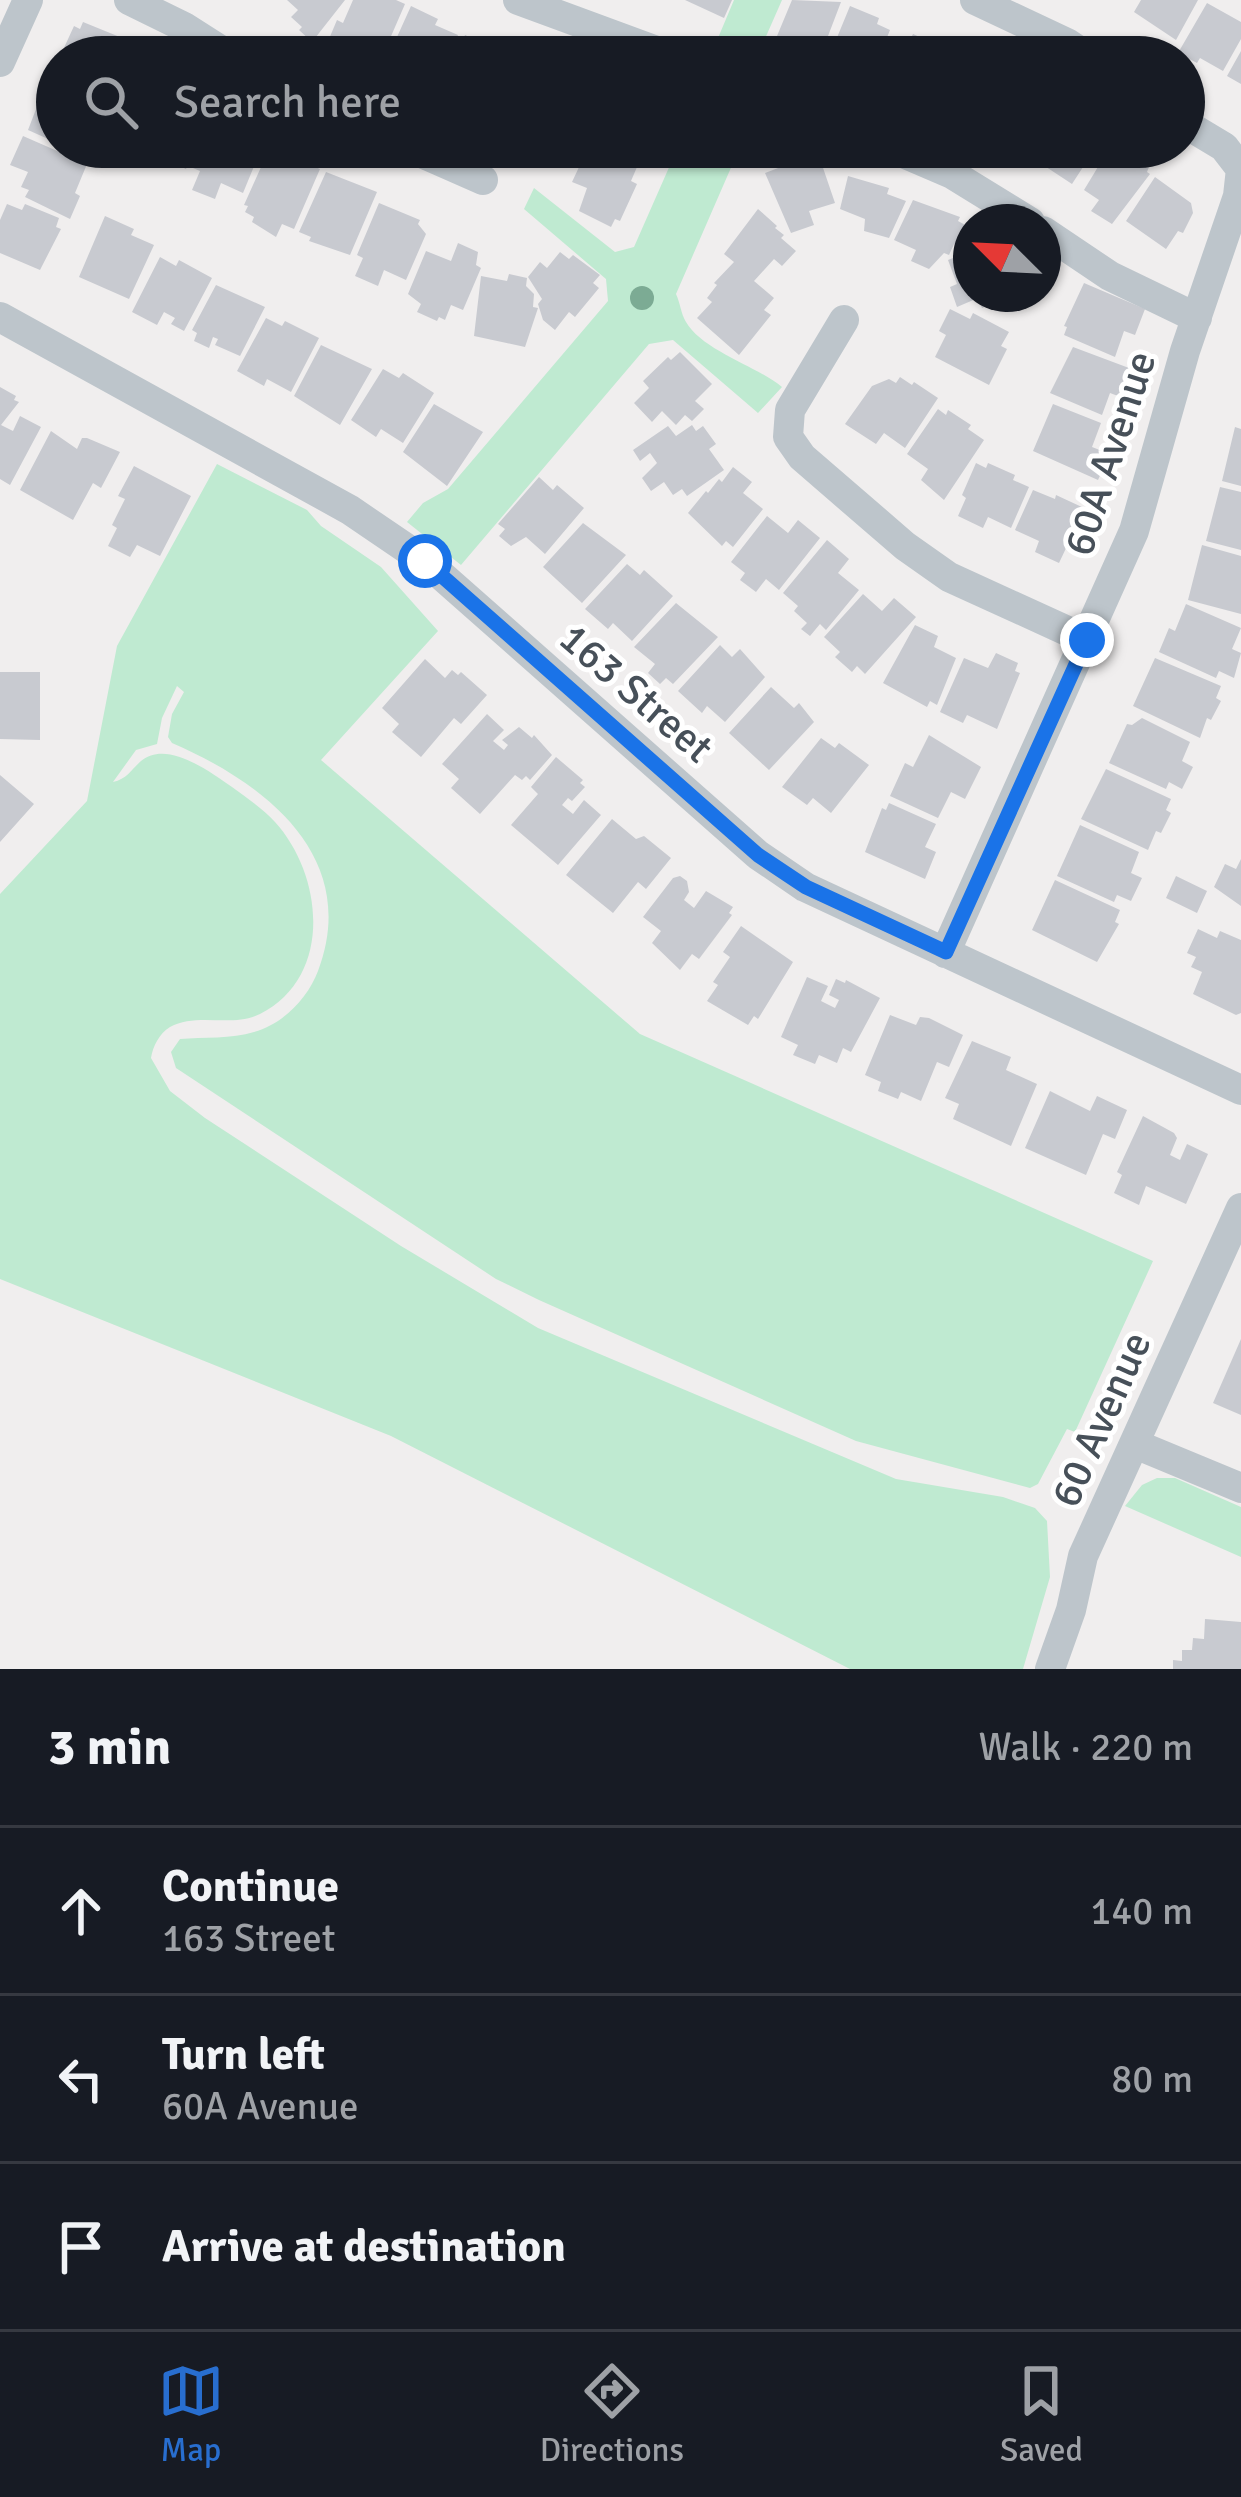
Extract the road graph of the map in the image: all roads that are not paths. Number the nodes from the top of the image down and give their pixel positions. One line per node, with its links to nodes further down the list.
1 (28, 0): 8 (street)
2 (130, 0): 5 (street)
3 (518, 0): 6 (street)
4 (975, 0): 7 (street)
5 (198, 36)
6 (616, 36)
7 (1052, 36)
8 (0, 62)
9 (1205, 136): 12 (street)
10 (456, 168): 13 (street)
11 (938, 168): 14 (street)
12 (1240, 169): 17 (street, 60A Avenue)
13 (483, 180)
14 (1001, 204)
15 (1061, 243): 17 (street)
16 (0, 316): 20 (street, 163 Street)
17 (1197, 318): 19 (street, 60A Avenue)
18 (844, 320): 19 (street)
19 (1087, 640): 20 (street, 60A Avenue)
20 (946, 952): 21 (street, 163 Street)
21 (1241, 1090)
22 (1241, 1208): 23 (street, 60 Avenue)
23 (1135, 1444): 24 (street); 25 (street, 60 Avenue)
24 (1241, 1488)
25 (1049, 1669)

